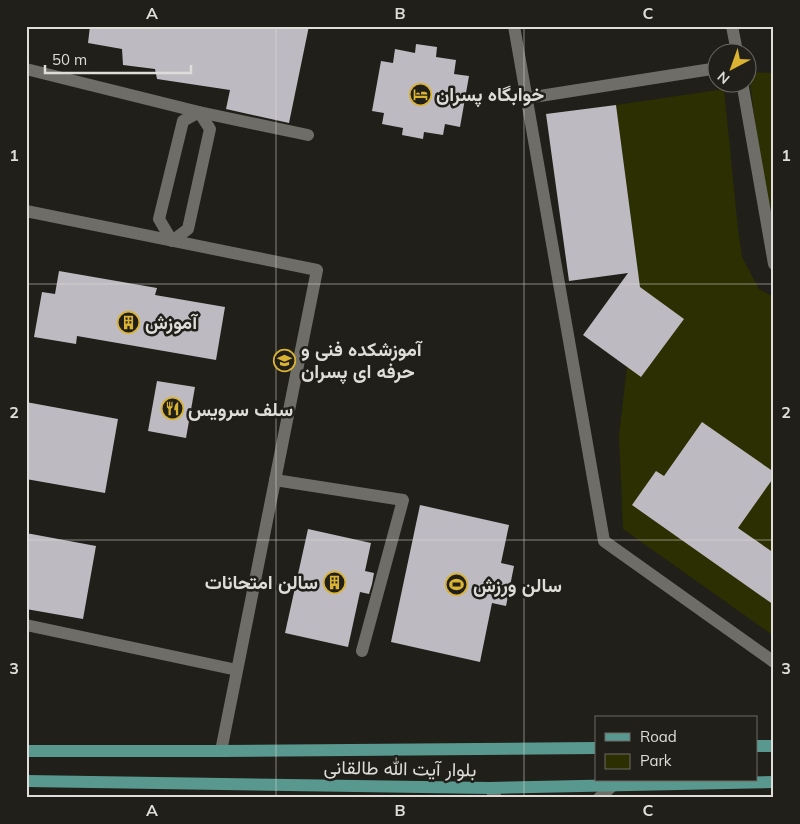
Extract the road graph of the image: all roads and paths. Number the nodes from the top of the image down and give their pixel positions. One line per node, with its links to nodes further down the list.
1 (514, 26): 7 (street)
2 (732, 26): 3 (street)
3 (735, 42)
4 (26, 69): 8 (street)
5 (708, 70): 7 (street)
6 (744, 92): 12 (street)
7 (526, 98): 16 (street)
8 (199, 112): 9 (street); 11 (street); 11 (street)
9 (308, 135)
10 (26, 211): 11 (street)
11 (172, 241): 13 (street)
12 (774, 264)
13 (275, 480): 15 (street); 17 (street)
14 (26, 625): 17 (street)
15 (362, 651)
16 (774, 662)
17 (237, 670): 21 (street)
18 (758, 746): 19 (main road)
19 (774, 746)
20 (595, 748): 21 (main road, بلوار آیت الله طالقانی)
21 (221, 751): 22 (main road, بلوار آیت الله طالقانی)
22 (26, 752)
23 (26, 781): 26 (main road, بلوار آیت الله طالقانی)
24 (774, 782): 25 (main road, بلوار آیت الله طالقانی)
25 (612, 786): 26 (main road, بلوار آیت الله طالقانی); 27 (street)
26 (493, 793)
27 (599, 798)

